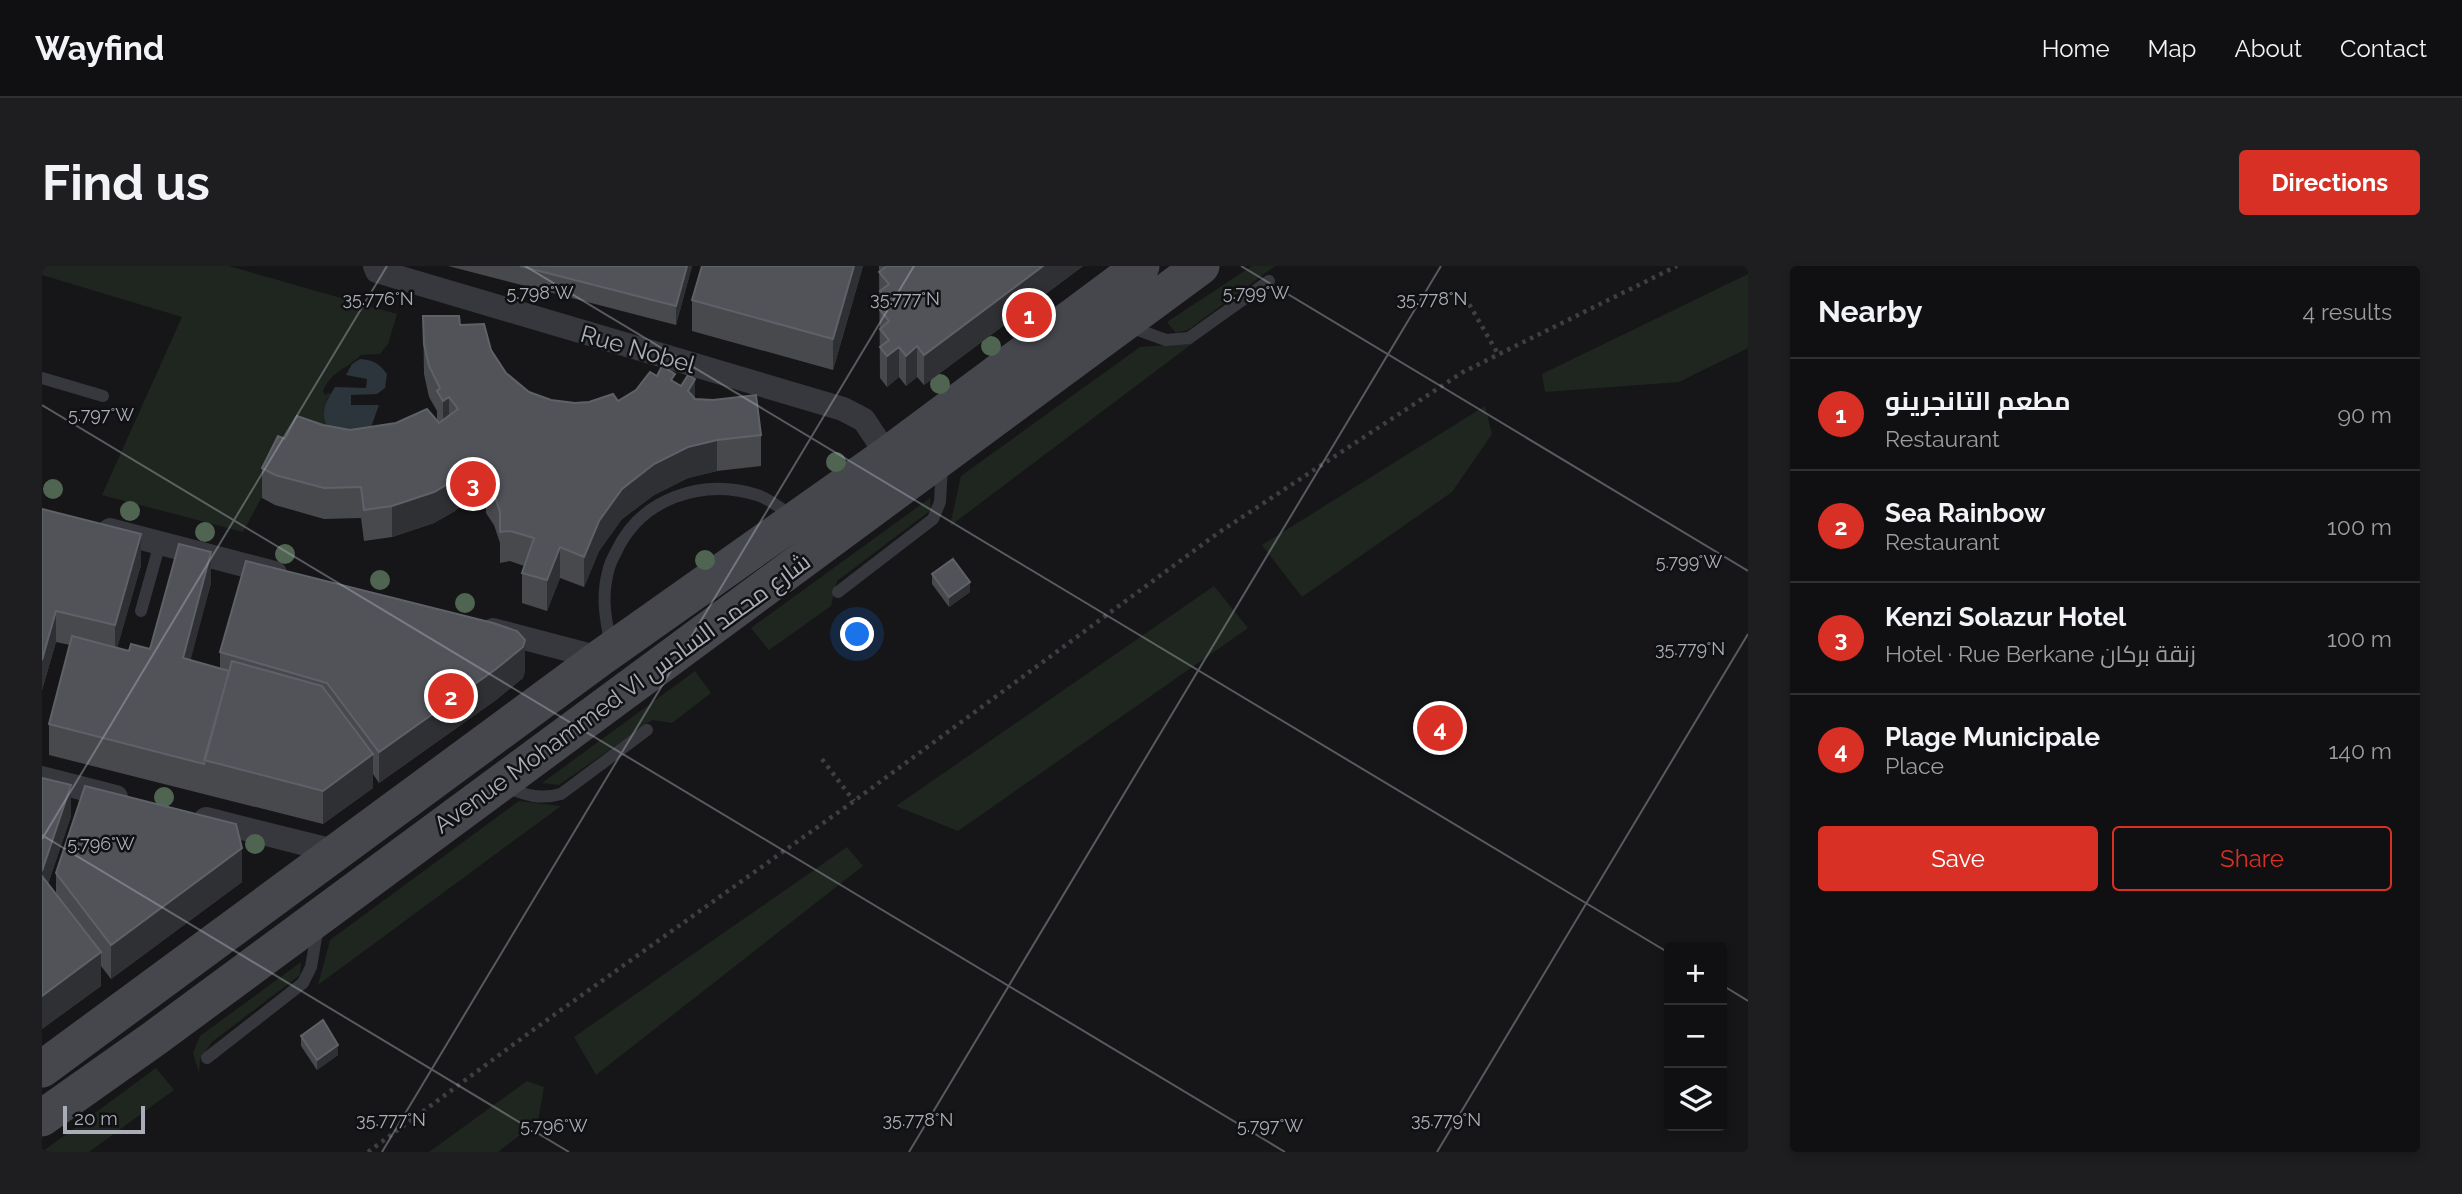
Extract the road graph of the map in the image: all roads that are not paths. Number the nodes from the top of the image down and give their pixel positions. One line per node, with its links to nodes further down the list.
1 (375, 266): 8 (street, Rue Nobel)
2 (1141, 266): 8 (main road, Avenue Mohammed VI شارع محمد السادس)
3 (1201, 266): 5 (main road, Avenue Mohammed VI شارع محمد السادس)
4 (1269, 281): 5 (lane)
5 (1123, 325): 9 (main road, Avenue Mohammed VI شارع محمد السادس)
6 (42, 378): 7 (lane)
7 (103, 396)
8 (887, 455): 10 (main road, Avenue Mohammed VI شارع محمد السادس)
9 (942, 458): 14 (lane); 20 (main road, Avenue Mohammed VI شارع محمد السادس)
10 (797, 519): 17 (main road, Avenue Mohammed VI شارع محمد السادس); 17 (lane)
11 (81, 522): 12 (street)
12 (172, 552): 13 (street); 15 (lane)
13 (302, 580)
14 (838, 592)
15 (141, 611)
16 (473, 625): 17 (street)
17 (606, 654): 23 (main road, Avenue Mohammed VI شارع محمد السادس)
18 (647, 730): 20 (lane)
19 (42, 778): 21 (street)
20 (499, 784): 24 (main road, Avenue Mohammed VI شارع محمد السادس)
21 (133, 801)
22 (185, 814): 23 (street)
23 (338, 852): 26 (main road, Avenue Mohammed VI شارع محمد السادس)
24 (319, 916): 25 (lane); 27 (main road, Avenue Mohammed VI شارع محمد السادس)
25 (207, 1058)
26 (42, 1069)
27 (42, 1118)

